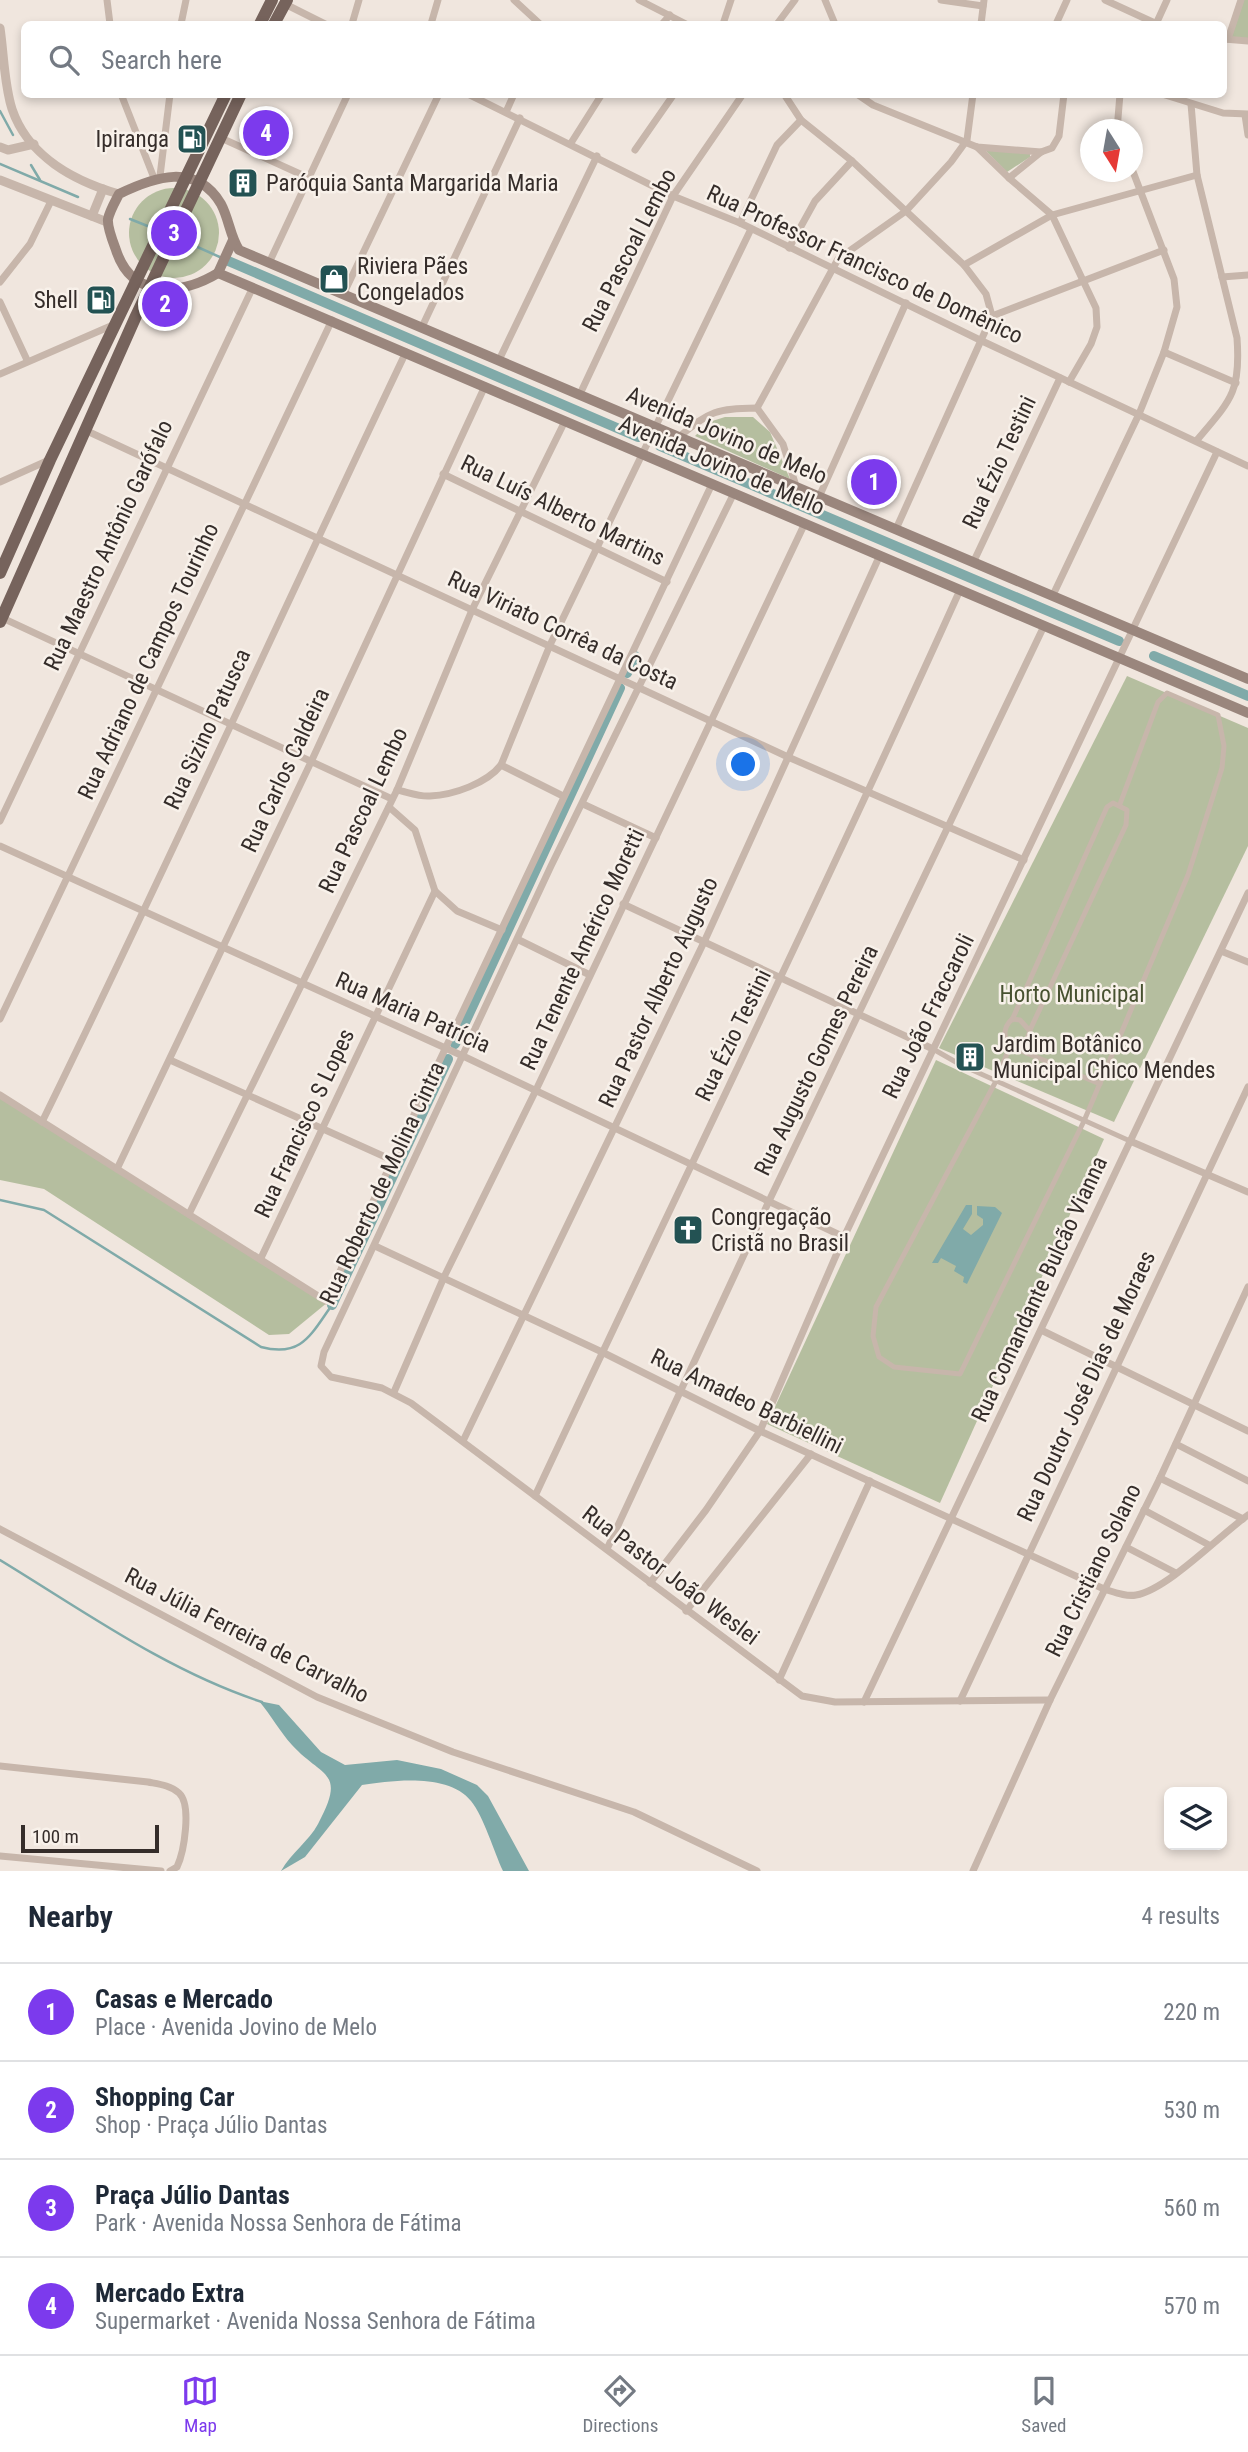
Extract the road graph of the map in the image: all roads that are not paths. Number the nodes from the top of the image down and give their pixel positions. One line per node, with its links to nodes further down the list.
1 (107, 0): 19 (street)
2 (186, 0): 20 (street)
3 (359, 0): 24 (street)
4 (438, 0): 25 (street)
5 (514, 0): 26 (street)
6 (639, 0): 17 (street)
7 (731, 0): 29 (street)
8 (796, 0): 30 (street)
9 (825, 0): 31 (street)
10 (940, 0): 16 (street)
11 (1067, 0): 33 (street)
12 (1105, 0): 34 (street)
13 (1167, 0): 35 (street)
14 (1241, 0): 37 (street)
15 (281, 1): 21 (main road); 22 (main road); 23 (street)
16 (983, 3): 32 (street)
17 (658, 4): 18 (street)
18 (670, 15): 27 (street); 28 (street)
19 (110, 21)
20 (182, 21)
21 (263, 21)
22 (275, 21)
23 (319, 21)
24 (353, 21)
25 (434, 21)
26 (537, 21)
27 (665, 21)
28 (681, 21)
29 (724, 21)
30 (778, 21)
31 (834, 21)
32 (981, 21)
33 (1057, 21)
34 (1150, 21)
35 (1158, 21)
36 (0, 29): 67 (street)
37 (1227, 36)
38 (1227, 39): 39 (street)
39 (1248, 41)
40 (123, 98): 75 (street)
41 (169, 98): 75 (street)
42 (224, 98): 76 (main road)
43 (239, 98): 64 (main road)
44 (346, 98): 77 (street)
45 (437, 98): 107 (street)
46 (476, 98): 58 (street, Rua Professor Francisco de Domênico)
47 (512, 98): 58 (street)
48 (599, 98): 66 (street)
49 (671, 98): 70 (street)
50 (740, 98): 85 (street, Rua Pascoal Lembo)
51 (787, 98): 62 (street)
52 (863, 98): 65 (street)
53 (973, 98): 65 (street)
54 (1064, 98): 71 (street)
55 (1120, 98): 61 (street)
56 (1174, 98): 57 (street)
57 (1191, 104): 59 (street); 74 (street)
58 (506, 112): 60 (street, Rua Professor Francisco de Domênico)
59 (1247, 115): 63 (street)
60 (520, 118): 66 (street, Rua Professor Francisco de Domênico); 113 (street)
61 (1118, 119)
62 (801, 120): 73 (street); 91 (street)
63 (1248, 135)
64 (221, 138): 77 (street); 81 (main road)
65 (967, 140): 68 (street); 87 (street)
66 (571, 143): 72 (street, Rua Professor Francisco de Domênico)
67 (34, 144): 69 (street); 83 (street)
68 (977, 147): 71 (street); 78 (street)
69 (4, 148)
70 (635, 150)
71 (1041, 152): 78 (street)
72 (597, 156): 85 (street, Rua Professor Francisco de Domênico); 118 (street)
73 (852, 161): 87 (street); 94 (street)
74 (1197, 175): 82 (street); 101 (street)
75 (157, 177): 76 (main road); 84 (main road)
76 (186, 177): 81 (main road); 104 (main road)
77 (309, 178): 96 (street)
78 (1009, 178): 88 (street)
79 (0, 180): 86 (street)
80 (1139, 182): 82 (street)
81 (200, 184): 93 (main road); 106 (main road)
82 (1142, 188): 88 (street); 95 (street)
83 (103, 189): 84 (street); 89 (street)
84 (119, 194): 90 (main road)
85 (673, 195): 91 (street, Rua Professor Francisco de Domênico); 124 (street, Rua Pascoal Lembo)
86 (51, 201): 89 (street); 103 (street)
87 (906, 211): 97 (street); 98 (street)
88 (1052, 215): 97 (street); 102 (street)
89 (92, 216): 90 (street)
90 (107, 222): 104 (main road)
91 (740, 223): 92 (street, Rua Professor Francisco de Domênico)
92 (751, 229): 94 (street, Rua Professor Francisco de Domênico); 128 (street)
93 (231, 246): 96 (main road, Avenida Jovino de Melo); 99 (main road)
94 (789, 248): 98 (street, Rua Professor Francisco de Domênico)
95 (1164, 250): 102 (street); 116 (street)
96 (269, 263): 107 (main road, Avenida Jovino de Melo)
97 (964, 265): 110 (street)
98 (831, 268): 109 (street, Rua Professor Francisco de Domênico); 125 (street)
99 (220, 269): 105 (main road, Avenida Jovino de Mello); 106 (main road)
100 (1248, 275): 101 (street)
101 (1222, 277): 122 (street)
102 (1084, 280): 110 (street); 121 (street)
103 (0, 282)
104 (137, 282): 106 (main road); 112 (main road)
105 (254, 286): 111 (main road, Avenida Jovino de Mello); 136 (street, Rua Maestro Antônio Garófalo)
106 (150, 288): 129 (main road)
107 (343, 295): 113 (main road, Avenida Jovino de Melo)
108 (0, 302): 117 (street)
109 (906, 303): 114 (street, Rua Professor Francisco de Domênico); 142 (street)
110 (992, 316): 114 (street)
111 (332, 320): 115 (main road, Avenida Jovino de Mello); 143 (street, Rua Adriano de Campos Tourinho)
112 (117, 323): 117 (street); 134 (main road)
113 (422, 327): 118 (main road, Avenida Jovino de Melo)
114 (982, 341): 120 (street, Rua Professor Francisco de Domênico); 146 (street)
115 (406, 352): 123 (main road, Avenida Jovino de Mello); 147 (street, Rua Sizino Patusca)
116 (1164, 352): 122 (street); 126 (street)
117 (27, 360): 119 (street)
118 (499, 360): 124 (main road, Avenida Jovino de Melo)
119 (0, 374)
120 (1060, 378): 121 (street, Rua Professor Francisco de Domênico); 150 (street, Rua Ézio Testini)
121 (1069, 382): 126 (street, Rua Professor Francisco de Domênico)
122 (1236, 383): 131 (street)
123 (485, 386): 127 (main road, Avenida Jovino de Mello); 137 (street, Rua Carlos Caldeira)
124 (580, 394): 128 (main road, Avenida Jovino de Melo)
125 (757, 408): 130 (street); 140 (street)
126 (1139, 414): 131 (street, Rua Professor Francisco de Domênico); 155 (street)
127 (565, 421): 133 (main road, Avenida Jovino de Mello); 144 (street, Rua Pascoal Lembo)
128 (657, 427): 130 (main road, Avenida Jovino de Melo); 133 (street)
129 (87, 431): 136 (street, Rua Viriato Corrêa da Costa); 157 (main road)
130 (679, 437): 140 (main road, Avenida Jovino de Melo)
131 (1196, 440): 132 (street, Rua Professor Francisco de Domênico)
132 (1217, 452): 135 (street, Rua Professor Francisco de Domênico); 159 (street, Rua João Fraccaroli)
133 (641, 453): 139 (main road, Avenida Jovino de Mello); 148 (street)
134 (50, 460): 138 (street); 151 (main road)
135 (1248, 466)
136 (165, 468): 143 (street, Rua Viriato Corrêa da Costa); 161 (street, Rua Maestro Antônio Garófalo)
137 (443, 474): 144 (street, Rua Luís Alberto Martins); 152 (street, Rua Carlos Caldeira)
138 (0, 482)
139 (712, 484): 141 (main road, Avenida Jovino de Mello); 153 (street, Rua Roberto de Molina Cintra)
140 (796, 486): 142 (main road, Avenida Jovino de Melo)
141 (734, 494): 145 (main road, Avenida Jovino de Mello); 165 (street, Rua Roberto de Molina Cintra)
142 (819, 497): 146 (main road, Avenida Jovino de Melo)
143 (243, 503): 147 (street, Rua Viriato Corrêa da Costa); 166 (street, Rua Adriano de Campos Tourinho)
144 (519, 510): 148 (street, Rua Luís Alberto Martins); 156 (street, Rua Pascoal Lembo)
145 (805, 523): 149 (main road, Avenida Jovino de Mello); 168 (street, Rua Tenente Américo Moretti)
146 (896, 529): 150 (main road, Avenida Jovino de Melo)
147 (318, 537): 152 (street, Rua Viriato Corrêa da Costa); 169 (street, Rua Sizino Patusca)
148 (597, 548): 153 (street, Rua Luís Alberto Martins); 160 (street)
149 (880, 555): 154 (main road, Avenida Jovino de Mello); 170 (street, Rua Pastor Alberto Augusto)
150 (973, 563): 155 (main road, Avenida Jovino de Melo)
151 (0, 573)
152 (396, 573): 156 (street, Rua Viriato Corrêa da Costa); 171 (street, Rua Carlos Caldeira)
153 (667, 582): 163 (street, Rua Roberto de Molina Cintra)
154 (960, 590): 158 (main road, Avenida Jovino de Mello); 174 (street, Rua Ézio Testini)
155 (1053, 595): 159 (main road, Avenida Jovino de Melo)
156 (472, 610): 160 (street, Rua Viriato Corrêa da Costa); 173 (street, Rua Pascoal Lembo)
157 (1, 619): 161 (street)
158 (1044, 626): 162 (main road, Avenida Jovino de Mello); 180 (street, Rua Augusto Gomes Pereira)
159 (1135, 630): 162 (street, Rua João Fraccaroli); 164 (main road, Avenida Jovino de Melo)
160 (550, 645): 163 (street, Rua Viriato Corrêa da Costa); 172 (street)
161 (77, 654): 166 (street); 179 (street, Rua Maestro Antônio Garófalo)
162 (1121, 659): 167 (main road, Avenida Jovino de Mello); 183 (street, Rua João Fraccaroli)
163 (621, 678): 165 (street, Rua Viriato Corrêa da Costa); 175 (street, Rua Roberto de Molina Cintra)
164 (1248, 679)
165 (642, 687): 168 (street, Rua Viriato Corrêa da Costa); 177 (street, Rua Roberto de Molina Cintra)
166 (157, 691): 169 (street); 184 (street, Rua Adriano de Campos Tourinho)
167 (1248, 713)
168 (712, 720): 170 (street, Rua Viriato Corrêa da Costa); 181 (street, Rua Tenente Américo Moretti)
169 (228, 725): 171 (street); 188 (street, Rua Sizino Patusca)
170 (788, 757): 174 (street, Rua Viriato Corrêa da Costa); 191 (street, Rua Pastor Alberto Augusto)
171 (312, 762): 176 (street); 192 (street, Rua Carlos Caldeira)
172 (501, 765): 173 (street); 175 (street)
173 (397, 790): 176 (street, Rua Pascoal Lembo)
174 (869, 792): 180 (street, Rua Viriato Corrêa da Costa); 196 (street, Rua Ézio Testini)
175 (563, 796): 189 (street, Rua Roberto de Molina Cintra)
176 (391, 803): 185 (street); 197 (street, Rua Pascoal Lembo)
177 (583, 804): 181 (street); 190 (street, Rua Roberto de Molina Cintra)
178 (1121, 804): 201 (street); 202 (street); 209 (street)
179 (0, 821)
180 (949, 828): 183 (street, Rua Viriato Corrêa da Costa); 198 (street, Rua Augusto Gomes Pereira)
181 (656, 838): 187 (street, Rua Tenente Américo Moretti)
182 (0, 846): 184 (street, Rua Maria Patrícia)
183 (1024, 860): 205 (street, Rua João Fraccaroli)
184 (68, 879): 188 (street, Rua Maria Patrícia); 200 (street, Rua Adriano de Campos Tourinho)
185 (435, 891): 189 (street); 199 (street, Rua Francisco S Lopes)
186 (1248, 893): 193 (street, Rua Comandante Bulcão Vianna)
187 (624, 904): 191 (street); 195 (street, Rua Tenente Américo Moretti)
188 (145, 912): 192 (street, Rua Maria Patrícia); 215 (street, Rua Sizino Patusca)
189 (502, 930): 204 (street, Rua Roberto de Molina Cintra)
190 (519, 940): 195 (street); 206 (street, Rua Roberto de Molina Cintra)
191 (705, 940): 196 (street); 216 (street, Rua Pastor Alberto Augusto)
192 (222, 947): 197 (street, Rua Maria Patrícia); 207 (street, Rua Carlos Caldeira)
193 (1221, 951): 194 (street); 218 (street, Rua Comandante Bulcão Vianna)
194 (1248, 962)
195 (590, 975): 211 (street, Rua Tenente Américo Moretti)
196 (783, 979): 198 (street); 220 (street, Rua Ézio Testini)
197 (301, 982): 199 (street, Rua Maria Patrícia); 212 (street, Rua Pascoal Lembo)
198 (860, 1015): 205 (street); 224 (street, Rua Augusto Gomes Pereira)
199 (375, 1018): 204 (street, Rua Maria Patrícia); 217 (street, Rua Francisco S Lopes)
200 (0, 1019)
201 (1012, 1020): 202 (street); 203 (street)
202 (1030, 1030): 203 (street)
203 (1010, 1046): 208 (street); 209 (street)
204 (447, 1049): 206 (street, Rua Maria Patrícia); 219 (street, Rua Roberto de Molina Cintra)
205 (933, 1049): 208 (street); 226 (street, Rua João Fraccaroli)
206 (461, 1055): 211 (street, Rua Maria Patrícia); 227 (street, Rua Roberto de Molina Cintra)
207 (170, 1060): 212 (street); 221 (street, Rua Carlos Caldeira)
208 (996, 1081): 214 (street); 214 (street)
209 (1100, 1084): 214 (street)
210 (1248, 1087): 222 (street, Rua Doutor José Dias de Moraes)
211 (536, 1090): 216 (street, Rua Maria Patrícia); 229 (street, Rua Tenente Américo Moretti)
212 (248, 1094): 217 (street); 225 (street, Rua Pascoal Lembo)
213 (0, 1095): 215 (street)
214 (1084, 1121): 218 (street)
215 (41, 1122): 221 (street)
216 (614, 1128): 220 (street, Rua Maria Patrícia); 231 (street, Rua Pastor Alberto Augusto)
217 (322, 1129): 219 (street); 228 (street, Rua Francisco S Lopes)
218 (1130, 1142): 222 (street); 232 (street, Rua Comandante Bulcão Vianna)
219 (392, 1160): 228 (street, Rua Roberto de Molina Cintra)
220 (690, 1164): 224 (street, Rua Maria Patrícia); 234 (street, Rua Ézio Testini)
221 (117, 1169): 225 (street)
222 (1208, 1175): 223 (street); 235 (street, Rua Doutor José Dias de Moraes)
223 (1248, 1192)
224 (769, 1201): 226 (street, Rua Maria Patrícia); 236 (street, Rua Augusto Gomes Pereira)
225 (189, 1214): 228 (street)
226 (844, 1237): 239 (street, Rua João Fraccaroli)
227 (375, 1246): 229 (street, Rua Amadeo Barbiellini); 233 (street, Rua Roberto de Molina Cintra)
228 (261, 1258)
229 (444, 1278): 231 (street, Rua Amadeo Barbiellini); 237 (street, Rua Tenente Américo Moretti)
230 (1248, 1287): 238 (street, Rua Cristiano Solano)
231 (524, 1316): 234 (street, Rua Amadeo Barbiellini); 241 (street, Rua Pastor Alberto Augusto)
232 (1041, 1330): 235 (street); 249 (street, Rua Comandante Bulcão Vianna)
233 (324, 1352): 237 (street, Rua Pastor João Weslei)
234 (602, 1352): 236 (street, Rua Amadeo Barbiellini); 247 (street, Rua Ézio Testini)
235 (1116, 1369): 238 (street); 255 (street, Rua Doutor José Dias de Moraes)
236 (681, 1391): 239 (street, Rua Amadeo Barbiellini); 254 (street, Rua Augusto Gomes Pereira)
237 (394, 1392): 241 (street, Rua Pastor João Weslei)
238 (1193, 1402): 240 (street); 242 (street, Rua Cristiano Solano)
239 (760, 1431): 243 (street, Rua Amadeo Barbiellini); 257 (street, Rua João Fraccaroli)
240 (1248, 1431)
241 (463, 1441): 247 (street, Rua Pastor João Weslei)
242 (1176, 1444): 244 (street, Rua Cristiano Solano); 246 (street)
243 (811, 1454): 245 (street, Rua Amadeo Barbiellini); 259 (street)
244 (1160, 1478): 248 (street, Rua Cristiano Solano); 250 (street)
245 (870, 1481): 249 (street, Rua Amadeo Barbiellini); 260 (street)
246 (1248, 1481)
247 (535, 1496): 254 (street, Rua Pastor João Weslei)
248 (1144, 1510): 252 (street); 253 (street, Rua Cristiano Solano)
249 (951, 1517): 255 (street, Rua Amadeo Barbiellini); 262 (street, Rua Comandante Bulcão Vianna)
250 (1245, 1517): 252 (street)
251 (0, 1529): 268 (street, Rua Júlia Ferreira de Carvalho)
252 (1209, 1545): 256 (street)
253 (1126, 1547): 256 (street); 258 (street, Rua Cristiano Solano)
254 (607, 1549): 257 (street, Rua Pastor João Weslei)
255 (1028, 1553): 258 (street, Rua Amadeo Barbiellini); 263 (street, Rua Doutor José Dias de Moraes)
256 (1176, 1573): 258 (street, Rua Amadeo Barbiellini)
257 (650, 1583): 259 (street, Rua Pastor João Weslei)
258 (1104, 1589): 261 (street, Rua Cristiano Solano)
259 (687, 1611): 260 (street, Rua Pastor João Weslei)
260 (779, 1680): 262 (street, Rua Pastor João Weslei)
261 (1050, 1700): 263 (street, Rua Pastor João Weslei); 269 (street, Rua Cristiano Solano)
262 (864, 1702): 263 (street, Rua Pastor João Weslei)
263 (960, 1702)
264 (0, 1766): 267 (street)
265 (0, 1856): 266 (street)
266 (161, 1871)
267 (170, 1871)
268 (757, 1871)
269 (973, 1871)

